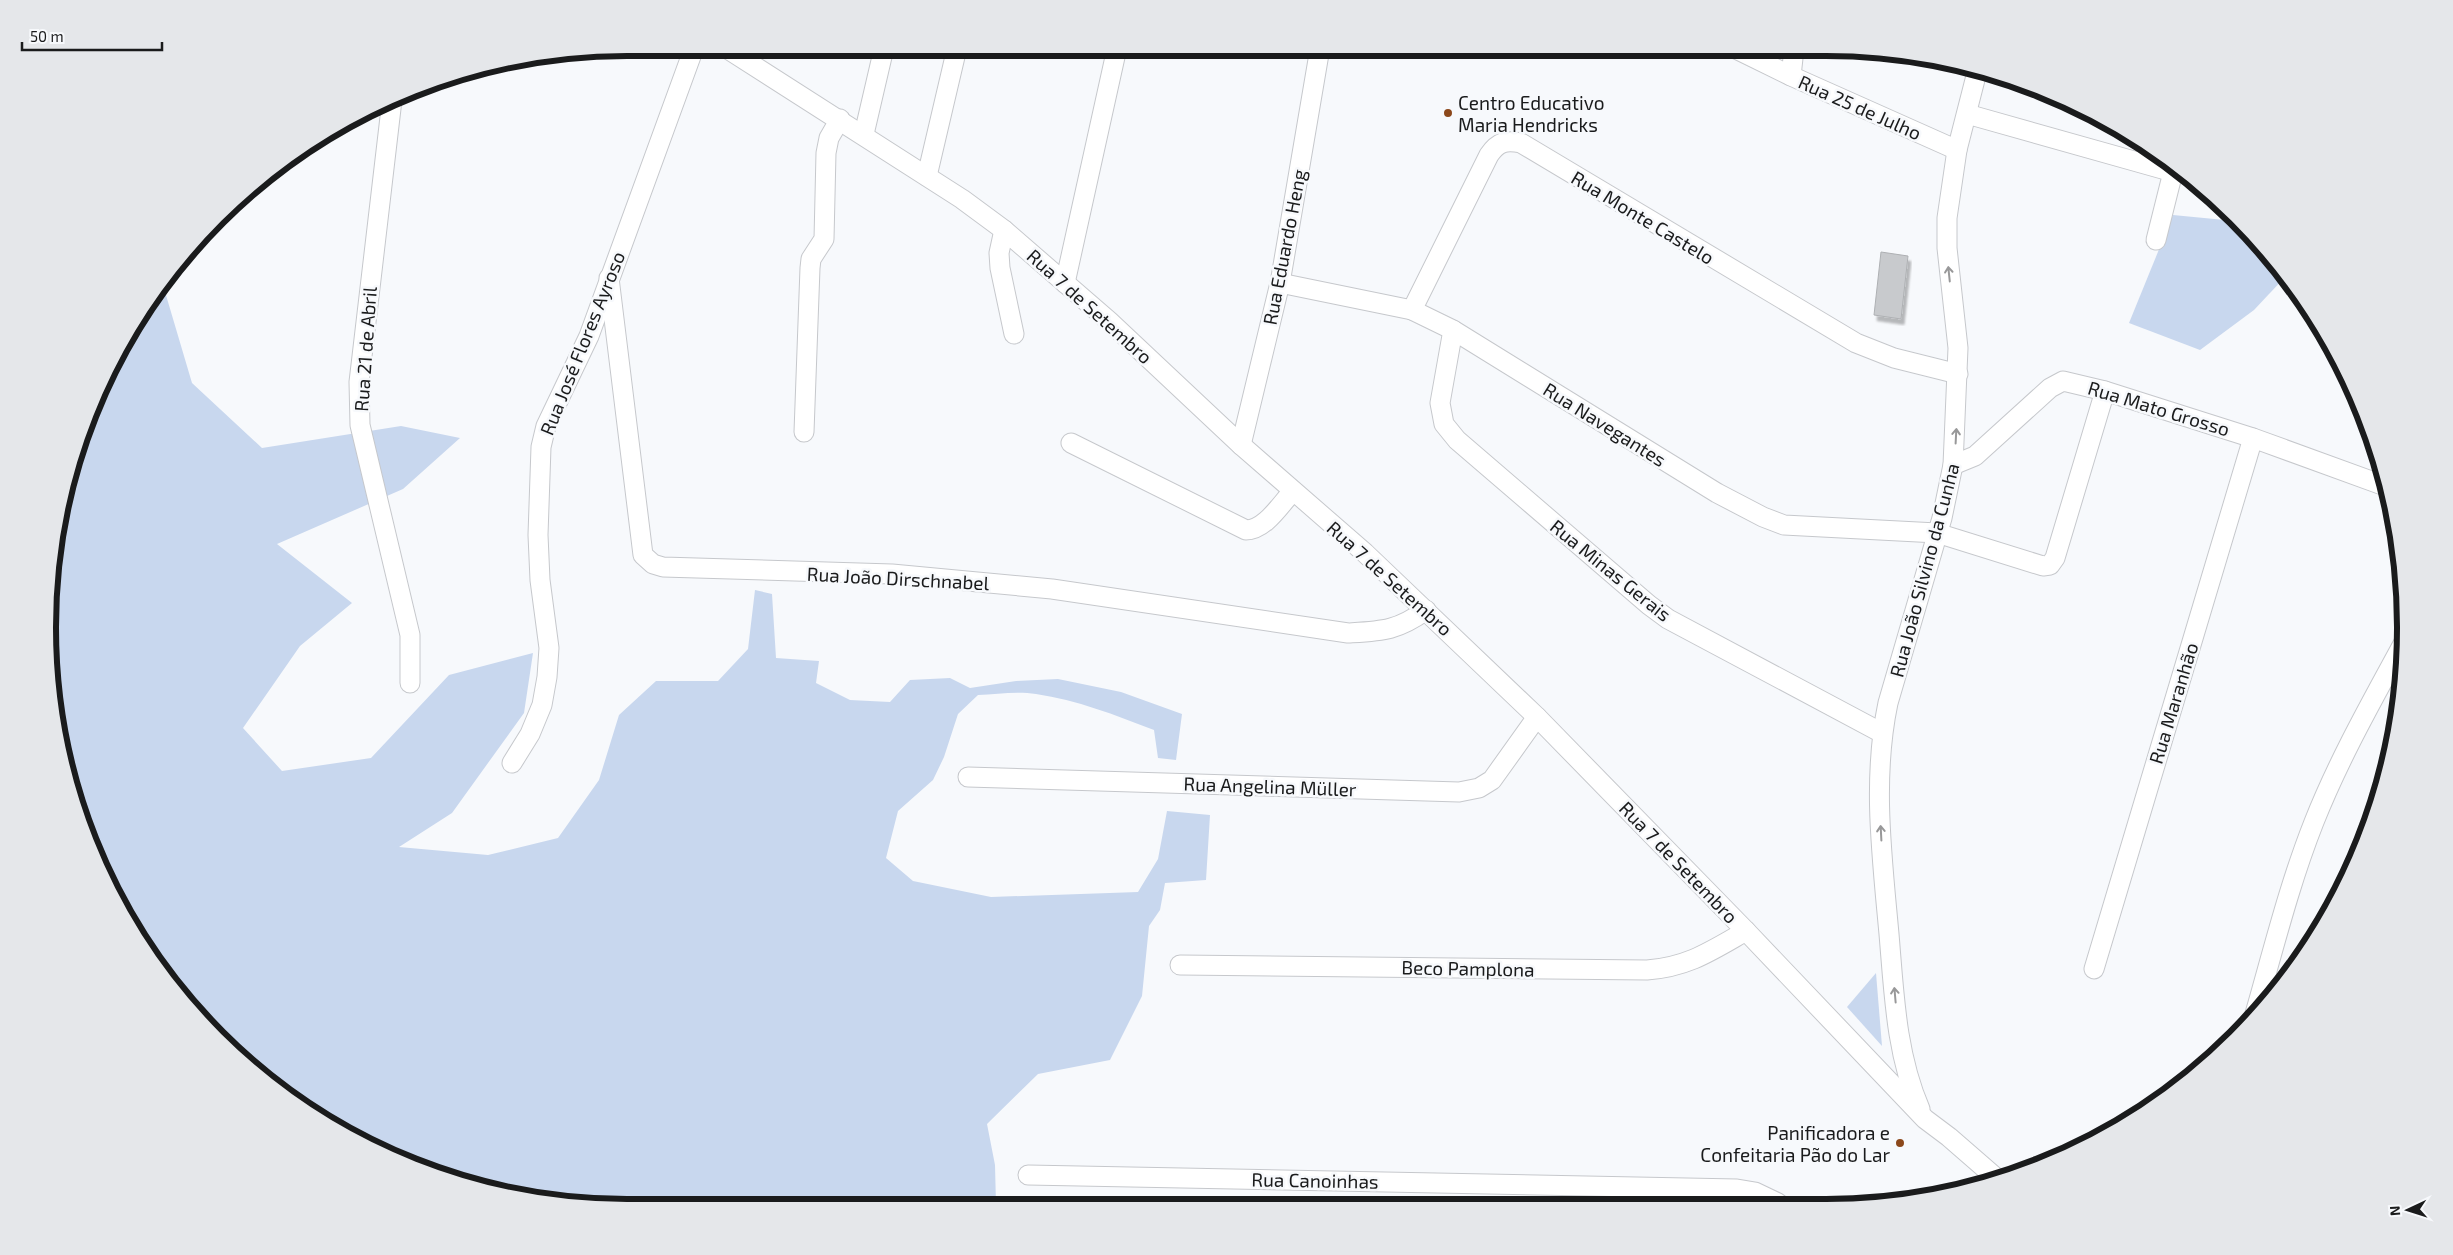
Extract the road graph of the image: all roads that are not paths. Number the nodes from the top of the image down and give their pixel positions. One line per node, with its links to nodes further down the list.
1 (691, 56): 21 (street, Rua José Flores Ayroso)
2 (741, 56): 13 (street, Rua 7 de Setembro)
3 (882, 56): 14 (street)
4 (955, 56): 18 (street)
5 (1115, 56): 22 (street)
6 (1319, 56): 23 (street, Rua Eduardo Heng)
7 (1750, 56): 9 (street, Rua 25 de Julho)
8 (1793, 56): 9 (street)
9 (1791, 76): 15 (street, Rua 25 de Julho)
10 (1976, 77): 12 (street, Rua João Silvino da Cunha)
11 (391, 108): 39 (street, Rua 21 de Abril)
12 (1966, 114): 15 (street, Rua João Silvino da Cunha); 16 (street)
13 (840, 119): 14 (street, Rua 7 de Setembro); 29 (street)
14 (864, 134): 18 (street, Rua 7 de Setembro)
15 (1957, 150): 27 (street, Rua João Silvino da Cunha, one-way to 15)
16 (2159, 164)
17 (2173, 174): 20 (street)
18 (928, 176): 19 (street, Rua 7 de Setembro)
19 (1004, 230): 22 (street, Rua 7 de Setembro); 26 (street)
20 (2156, 240)
21 (609, 278): 37 (street, Rua João Dirschnabel); 42 (street, Rua José Flores Ayroso)
22 (1065, 283): 32 (street, Rua 7 de Setembro)
23 (1280, 283): 24 (street, Rua Navegantes); 32 (street, Rua Eduardo Heng)
24 (1412, 310): 25 (street, Rua Navegantes); 27 (street, Rua Monte Castelo)
25 (1453, 330): 36 (street, Rua Navegantes); 41 (street, Rua Minas Gerais)
26 (1014, 334)
27 (1958, 374): 33 (street, Rua João Silvino da Cunha, one-way to 27)
28 (2105, 391): 30 (street, Rua Mato Grosso); 33 (street, Rua Mato Grosso); 36 (street, Rua Navegantes)
29 (804, 432)
30 (2253, 438): 34 (street, Rua Mato Grosso); 46 (street, Rua Maranhão)
31 (1071, 443): 35 (street)
32 (1241, 445): 35 (street, Rua 7 de Setembro)
33 (1953, 465): 36 (street, Rua João Silvino da Cunha)
34 (2378, 483)
35 (1293, 492): 37 (street, Rua 7 de Setembro)
36 (1937, 533): 41 (street, Rua João Silvino da Cunha)
37 (1426, 610): 40 (street, Rua 7 de Setembro)
38 (2396, 656): 47 (street)
39 (410, 683)
40 (1537, 717): 43 (street, Rua Angelina Müller); 44 (street, Rua 7 de Setembro)
41 (1882, 733): 48 (street, Rua João Silvino da Cunha, one-way to 41)
42 (512, 763)
43 (968, 777)
44 (1746, 931): 45 (street, Beco Pamplona); 49 (street, Rua 7 de Setembro)
45 (1180, 965)
46 (2094, 969)
47 (2259, 999)
48 (1900, 1044): 49 (street); 50 (street, Rua João Silvino da Cunha)
49 (1872, 1064): 50 (street, Rua 7 de Setembro)
50 (1925, 1119): 51 (street, Rua 7 de Setembro)
51 (1991, 1174)
52 (1028, 1175): 53 (street, Rua Canoinhas)
53 (1770, 1199)

